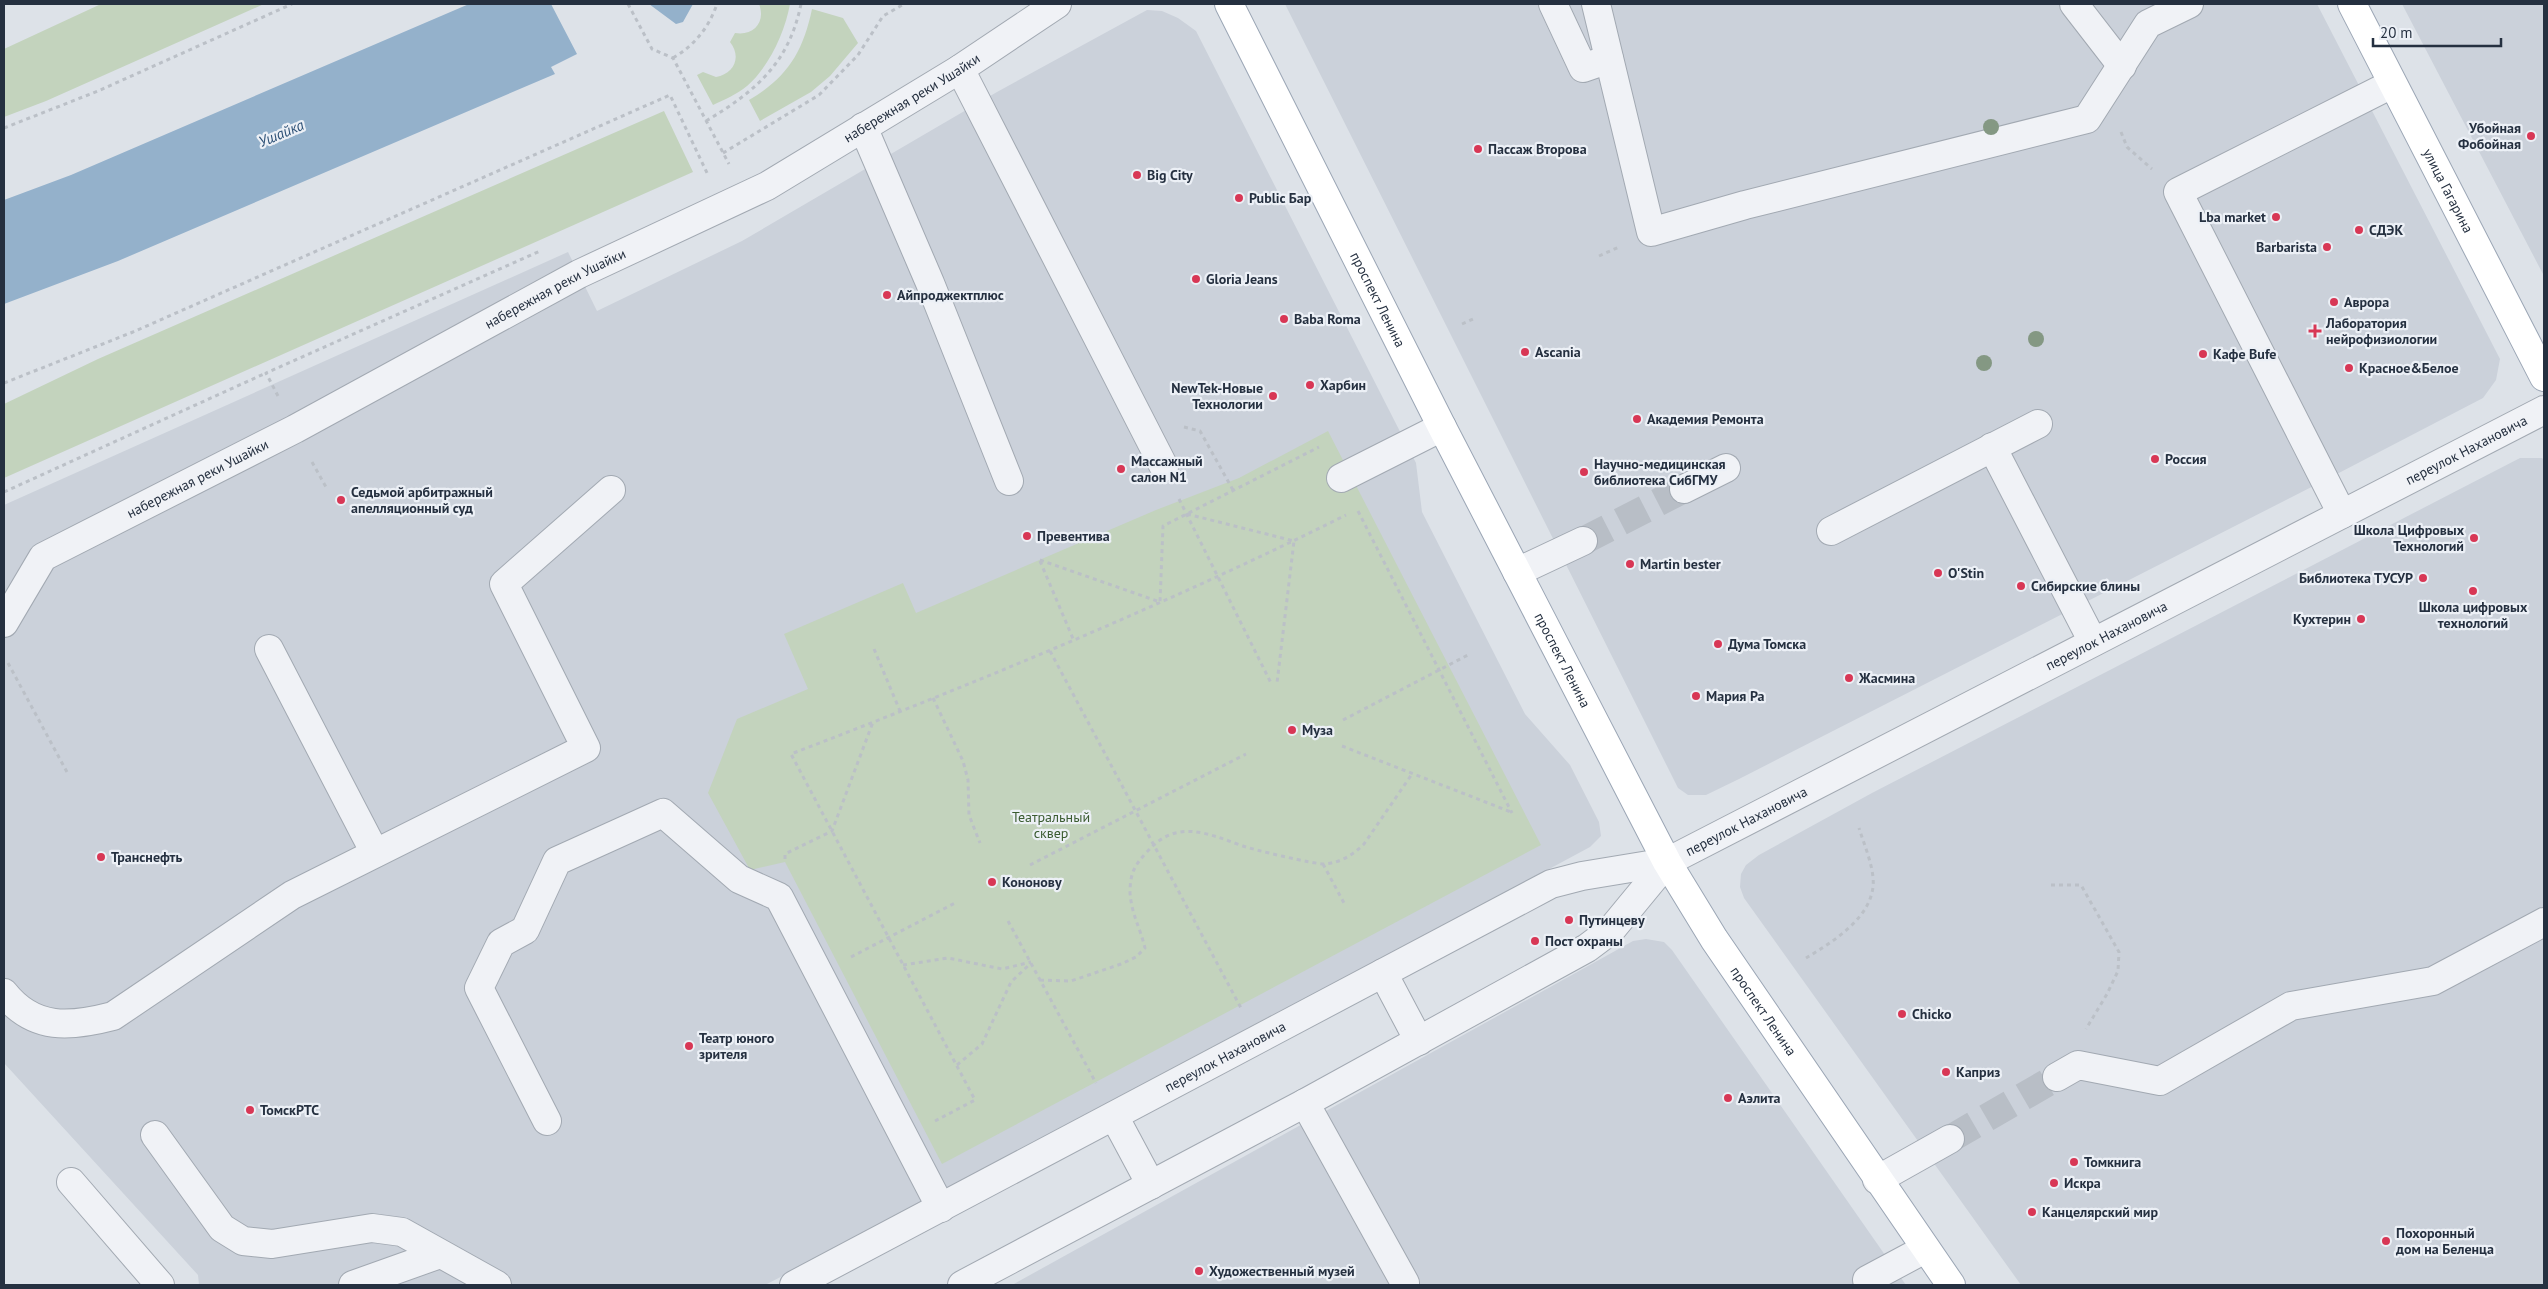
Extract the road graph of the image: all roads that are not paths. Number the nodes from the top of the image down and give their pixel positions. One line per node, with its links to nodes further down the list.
1 (1057, 4): 10 (street, набережная реки Ушайки)
2 (1229, 4): 16 (main road, проспект Ленина)
3 (1553, 4): 8 (street)
4 (1596, 4): 8 (street)
5 (2074, 4): 9 (street)
6 (2189, 4): 9 (street)
7 (2352, 4): 11 (main road, улица Гагарина)
8 (1610, 59): 9 (street)
9 (2122, 66)
10 (960, 69): 12 (street, набережная реки Ушайки); 18 (street)
11 (2392, 84): 13 (main road, улица Гагарина); 24 (street)
12 (863, 127): 21 (street); 28 (street, набережная реки Ушайки)
13 (2544, 377)
14 (2544, 410): 24 (street, переулок Нахановича)
15 (2038, 424): 17 (street)
16 (1442, 427): 20 (street); 27 (main road, проспект Ленина)
17 (1992, 447): 25 (street); 29 (street)
18 (1164, 468)
19 (1726, 468): 22 (street)
20 (1342, 478)
21 (1010, 480)
22 (1684, 489)
23 (611, 490): 31 (street)
24 (2342, 514): 29 (street, переулок Нахановича)
25 (1831, 531)
26 (1583, 541): 27 (street)
27 (1517, 572): 32 (main road, проспект Ленина)
28 (4, 623)
29 (2093, 642): 32 (street, переулок Нахановича)
30 (269, 649): 31 (street)
31 (375, 854): 35 (street)
32 (1667, 862): 34 (street, переулок Нахановича); 36 (street, переулок Нахановича); 43 (main road, проспект Ленина)
33 (2544, 922): 37 (street)
34 (1383, 973): 36 (street); 39 (street, переулок Нахановича)
35 (4, 993)
36 (1420, 1041): 38 (street, переулок Нахановича)
37 (2057, 1077)
38 (1305, 1103): 45 (street, переулок Нахановича); 51 (street)
39 (1114, 1116): 45 (street); 46 (street, переулок Нахановича)
40 (547, 1121): 46 (street)
41 (155, 1135): 48 (street)
42 (1950, 1139): 43 (street)
43 (1877, 1180): 47 (main road, проспект Ленина)
44 (71, 1182): 52 (street)
45 (1151, 1186): 49 (street, переулок Нахановича)
46 (940, 1208): 55 (street, переулок Нахановича)
47 (1924, 1249): 50 (street); 57 (main road, проспект Ленина)
48 (440, 1254): 53 (street); 54 (street)
49 (994, 1278): 56 (street, переулок Нахановича)
50 (1867, 1280)
51 (1405, 1283)
52 (160, 1285)
53 (353, 1285)
54 (496, 1285)
55 (794, 1285)
56 (962, 1285)
57 (1951, 1285)

